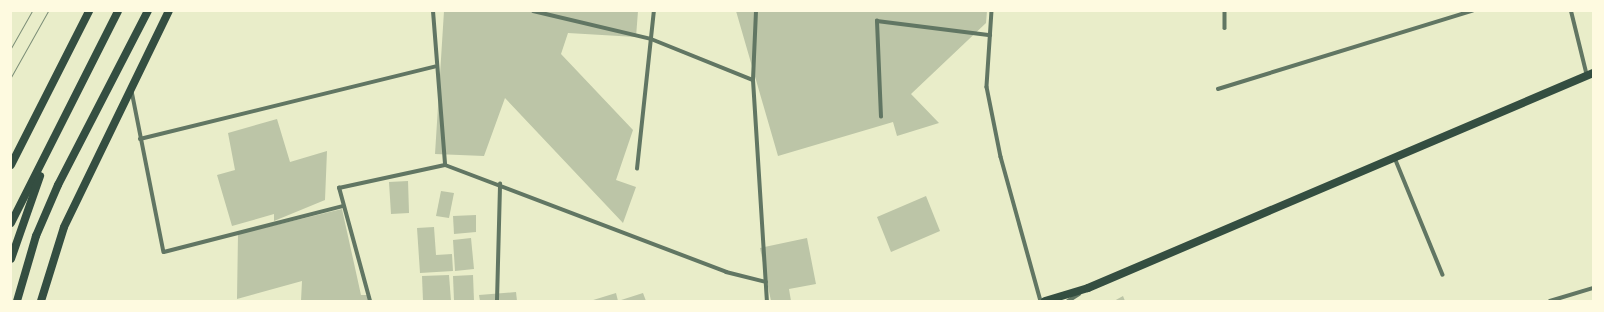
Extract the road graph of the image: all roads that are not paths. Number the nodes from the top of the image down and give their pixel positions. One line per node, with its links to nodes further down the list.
1 (89, 11): 25 (main road)
2 (118, 11): 22 (main road)
3 (148, 11): 36 (main road)
4 (169, 11): 19 (main road)
5 (432, 11): 16 (street)
6 (533, 11): 15 (street)
7 (654, 11): 15 (street)
8 (756, 11): 18 (street)
9 (992, 11): 14 (street)
10 (1225, 11): 13 (street)
11 (1472, 11): 20 (street)
12 (1571, 11): 17 (street)
13 (1226, 28)
14 (990, 35): 21 (street); 41 (street)
15 (651, 39): 18 (street); 27 (street)
16 (434, 67): 23 (street); 26 (street)
17 (1590, 74): 24 (main road)
18 (753, 80): 33 (street)
19 (131, 85): 23 (street); 37 (main road)
20 (1218, 89)
21 (881, 117)
22 (56, 132): 30 (main road); 31 (main road)
23 (140, 139): 29 (street)
24 (1394, 156): 32 (street); 34 (main road)
25 (11, 165)
26 (445, 165): 28 (street); 29 (street)
27 (637, 169)
28 (500, 184): 33 (street); 39 (street)
29 (343, 206): 38 (street)
30 (11, 223)
31 (11, 259)
32 (1443, 275)
33 (766, 282): 40 (street)
34 (1088, 288): 42 (main road); 43 (street)
35 (1593, 288): 44 (street)
36 (17, 301)
37 (41, 301)
38 (370, 301)
39 (497, 301)
40 (767, 301)
41 (1041, 301)
42 (1046, 301)
43 (1068, 301)
44 (1550, 301)

